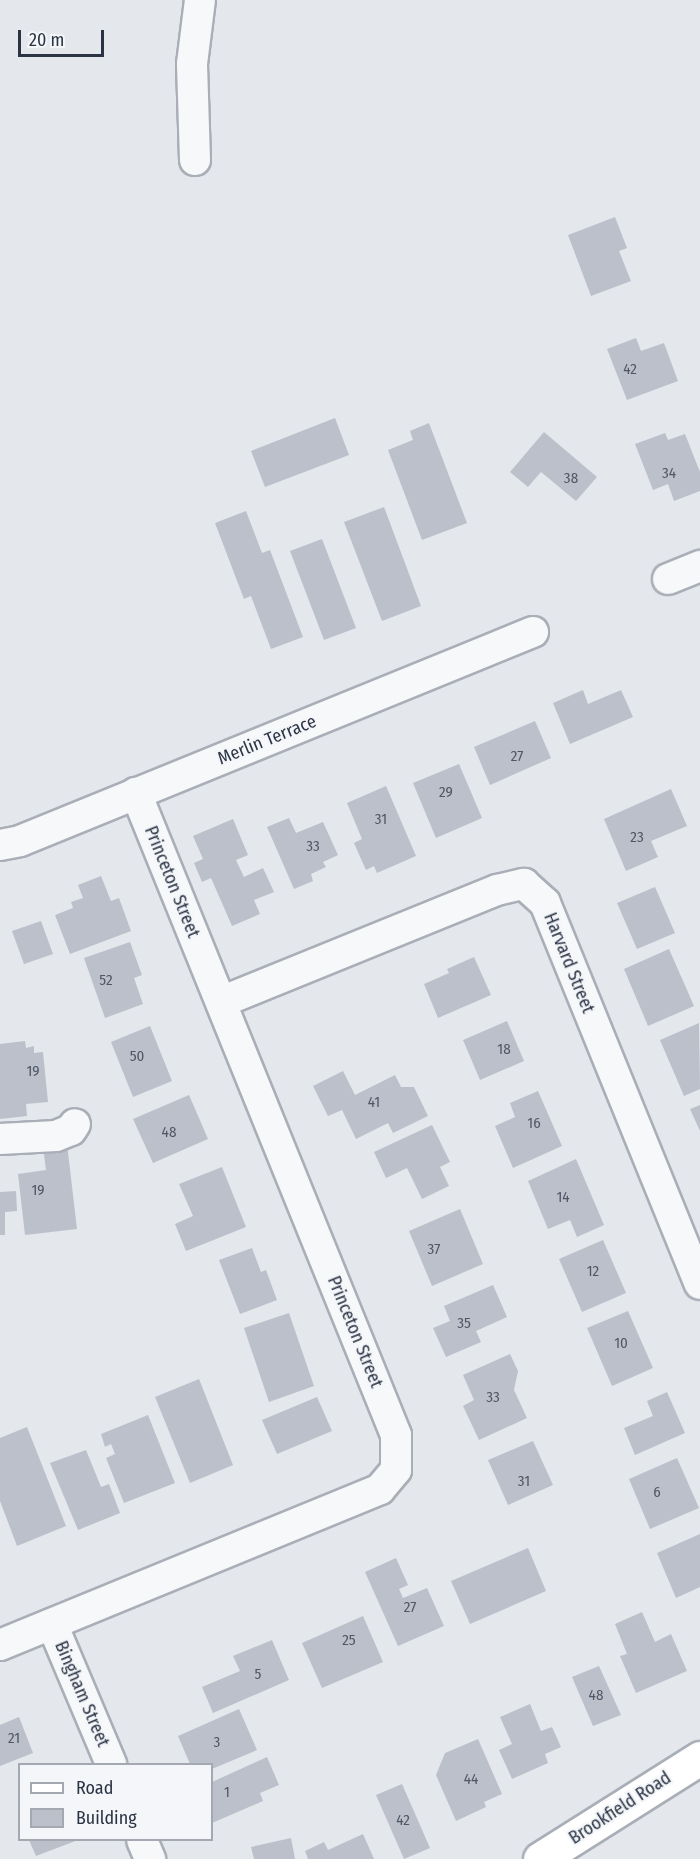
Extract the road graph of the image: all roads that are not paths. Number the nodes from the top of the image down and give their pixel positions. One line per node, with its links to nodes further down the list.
1 (200, 0): 2 (street)
2 (195, 160)
3 (700, 566): 4 (street)
4 (669, 579)
5 (533, 632): 6 (street, Merlin Terrace)
6 (136, 793): 7 (street, Merlin Terrace); 8 (street, Princeton Street)
7 (0, 845)
8 (221, 1002): 11 (street, Harvard Street); 12 (street, Princeton Street)
9 (75, 1124): 10 (street)
10 (0, 1139)
11 (700, 1284)
12 (52, 1624): 13 (street, Princeton Street); 15 (street, Bingham Street)
13 (0, 1645)
14 (700, 1758): 18 (main road, Brookfield Road)
15 (111, 1763)
16 (143, 1841): 17 (street)
17 (150, 1859)
18 (540, 1859)

